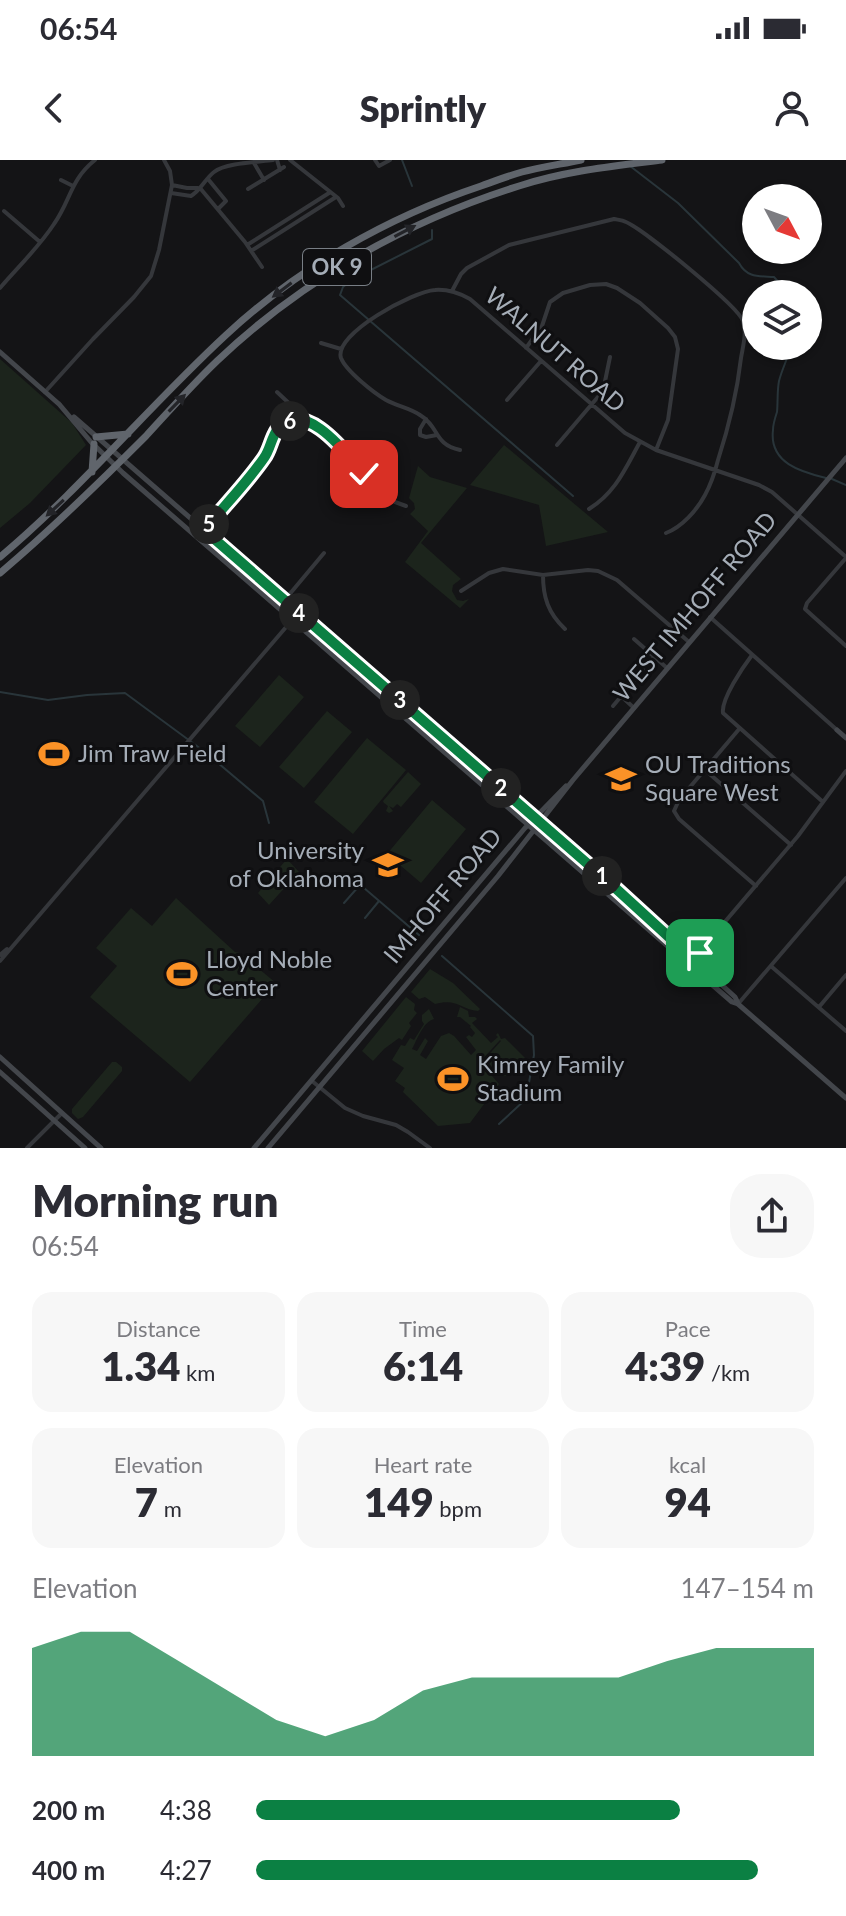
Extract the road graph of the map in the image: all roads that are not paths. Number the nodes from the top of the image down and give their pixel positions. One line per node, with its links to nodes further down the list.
1 (95, 160): 16 (street)
2 (173, 160): 10 (street)
3 (275, 160): 11 (street); 14 (street)
4 (290, 160): 20 (street)
5 (375, 160): 6 (street)
6 (390, 160)
7 (581, 160): 43 (highway, OK 9, one-way to 43)
8 (662, 160): 9 (highway, OK 9)
9 (650, 161): 52 (highway, OK 9, one-way to 9)
10 (165, 162): 15 (street)
11 (254, 163): 12 (street); 14 (street)
12 (208, 179): 17 (street); 23 (street)
13 (61, 180): 16 (street)
14 (264, 180): 18 (street)
15 (172, 185): 17 (street); 19 (street)
16 (73, 186): 25 (street)
17 (200, 188): 19 (street); 23 (street)
18 (248, 189)
19 (171, 193): 37 (street)
20 (329, 193): 21 (street); 26 (street)
21 (336, 197): 22 (street); 27 (street)
22 (343, 206)
23 (218, 209): 26 (street)
24 (4, 211): 25 (street)
25 (40, 242): 29 (street)
26 (247, 245): 27 (street)
27 (251, 251): 28 (street)
28 (262, 267)
29 (0, 287)
30 (452, 291): 32 (street, WALNUT ROAD); 33 (street, WALNUT ROAD); 53 (street)
31 (321, 343): 33 (street)
32 (526, 348): 36 (street, WALNUT ROAD); 49 (street)
33 (341, 349): 42 (street)
34 (0, 352): 37 (main road)
35 (610, 357): 40 (street)
36 (541, 361): 39 (street); 40 (street, WALNUT ROAD)
37 (45, 392): 45 (main road)
38 (277, 392): 41 (street)
39 (507, 400)
40 (592, 405): 46 (street, WALNUT ROAD); 47 (street)
41 (297, 419): 55 (street); 58 (street)
42 (426, 419): 44 (street); 44 (street)
43 (128, 434): 45 (highway); 50 (highway, OK 9)
44 (437, 435): 48 (street)
45 (95, 441): 50 (main road); 54 (highway)
46 (640, 442): 49 (street, WALNUT ROAD); 56 (street)
47 (557, 445)
48 (460, 450)
49 (656, 450): 53 (street, WALNUT ROAD)
50 (110, 454): 52 (main road); 54 (highway, OK 9)
51 (846, 458): 57 (main road, WEST IMHOFF ROAD)
52 (119, 462): 58 (main road); 60 (main road); 64 (highway, OK 9)
53 (715, 470): 57 (street, WALNUT ROAD); 59 (street)
54 (92, 472): 62 (highway, OK 9, one-way to 62)
55 (406, 506)
56 (589, 509)
57 (798, 514): 63 (street, WALNUT ROAD); 70 (main road, WEST IMHOFF ROAD)
58 (204, 530): 60 (street); 67 (main road)
59 (666, 533)
60 (197, 537): 68 (main road)
61 (324, 553): 67 (street)
62 (0, 557)
63 (846, 557): 75 (street)
64 (0, 573)
65 (543, 575): 66 (street); 72 (street); 74 (street)
66 (461, 591)
67 (285, 600): 68 (street); 69 (main road)
68 (278, 608): 71 (main road)
69 (299, 612): 71 (street); 89 (main road)
70 (710, 617): 74 (main road, WEST IMHOFF ROAD); 76 (street)
71 (292, 620): 90 (main road); 95 (street)
72 (565, 629)
73 (634, 639): 77 (street)
74 (689, 642): 78 (main road, WEST IMHOFF ROAD)
75 (846, 646)
76 (752, 655): 82 (street); 83 (street)
77 (654, 657): 78 (street); 79 (street)
78 (667, 668): 81 (main road, WEST IMHOFF ROAD)
79 (621, 696): 80 (street); 81 (street)
80 (613, 706)
81 (634, 708): 87 (main road, WEST IMHOFF ROAD)
82 (740, 728): 85 (street); 88 (street)
83 (837, 730): 84 (main road)
84 (846, 738)
85 (705, 770): 92 (street); 94 (street)
86 (846, 771): 88 (street)
87 (573, 780): 89 (main road, IMHOFF ROAD)
88 (823, 802): 92 (street)
89 (538, 820): 90 (main road, IMHOFF ROAD); 91 (main road, IMHOFF ROAD); 96 (main road)
90 (529, 825): 91 (main road); 104 (main road, IMHOFF ROAD)
91 (535, 830): 96 (main road); 105 (main road, IMHOFF ROAD)
92 (791, 845): 94 (street)
93 (846, 878): 97 (street)
94 (756, 886): 96 (street)
95 (0, 958)
96 (692, 962): 99 (main road)
97 (771, 966): 99 (street); 100 (street)
98 (846, 975): 100 (street)
99 (738, 1004): 106 (main road)
100 (819, 1007): 101 (street)
101 (846, 1031)
102 (0, 1057): 107 (main road)
103 (0, 1072): 108 (main road)
104 (311, 1081): 105 (street); 112 (main road, IMHOFF ROAD)
105 (319, 1088): 113 (main road, IMHOFF ROAD); 114 (street)
106 (846, 1098)
107 (62, 1113): 108 (street); 111 (main road)
108 (55, 1121): 109 (street); 110 (main road)
109 (27, 1148)
110 (85, 1148)
111 (101, 1148)
112 (254, 1148)
113 (268, 1148)
114 (430, 1148)

